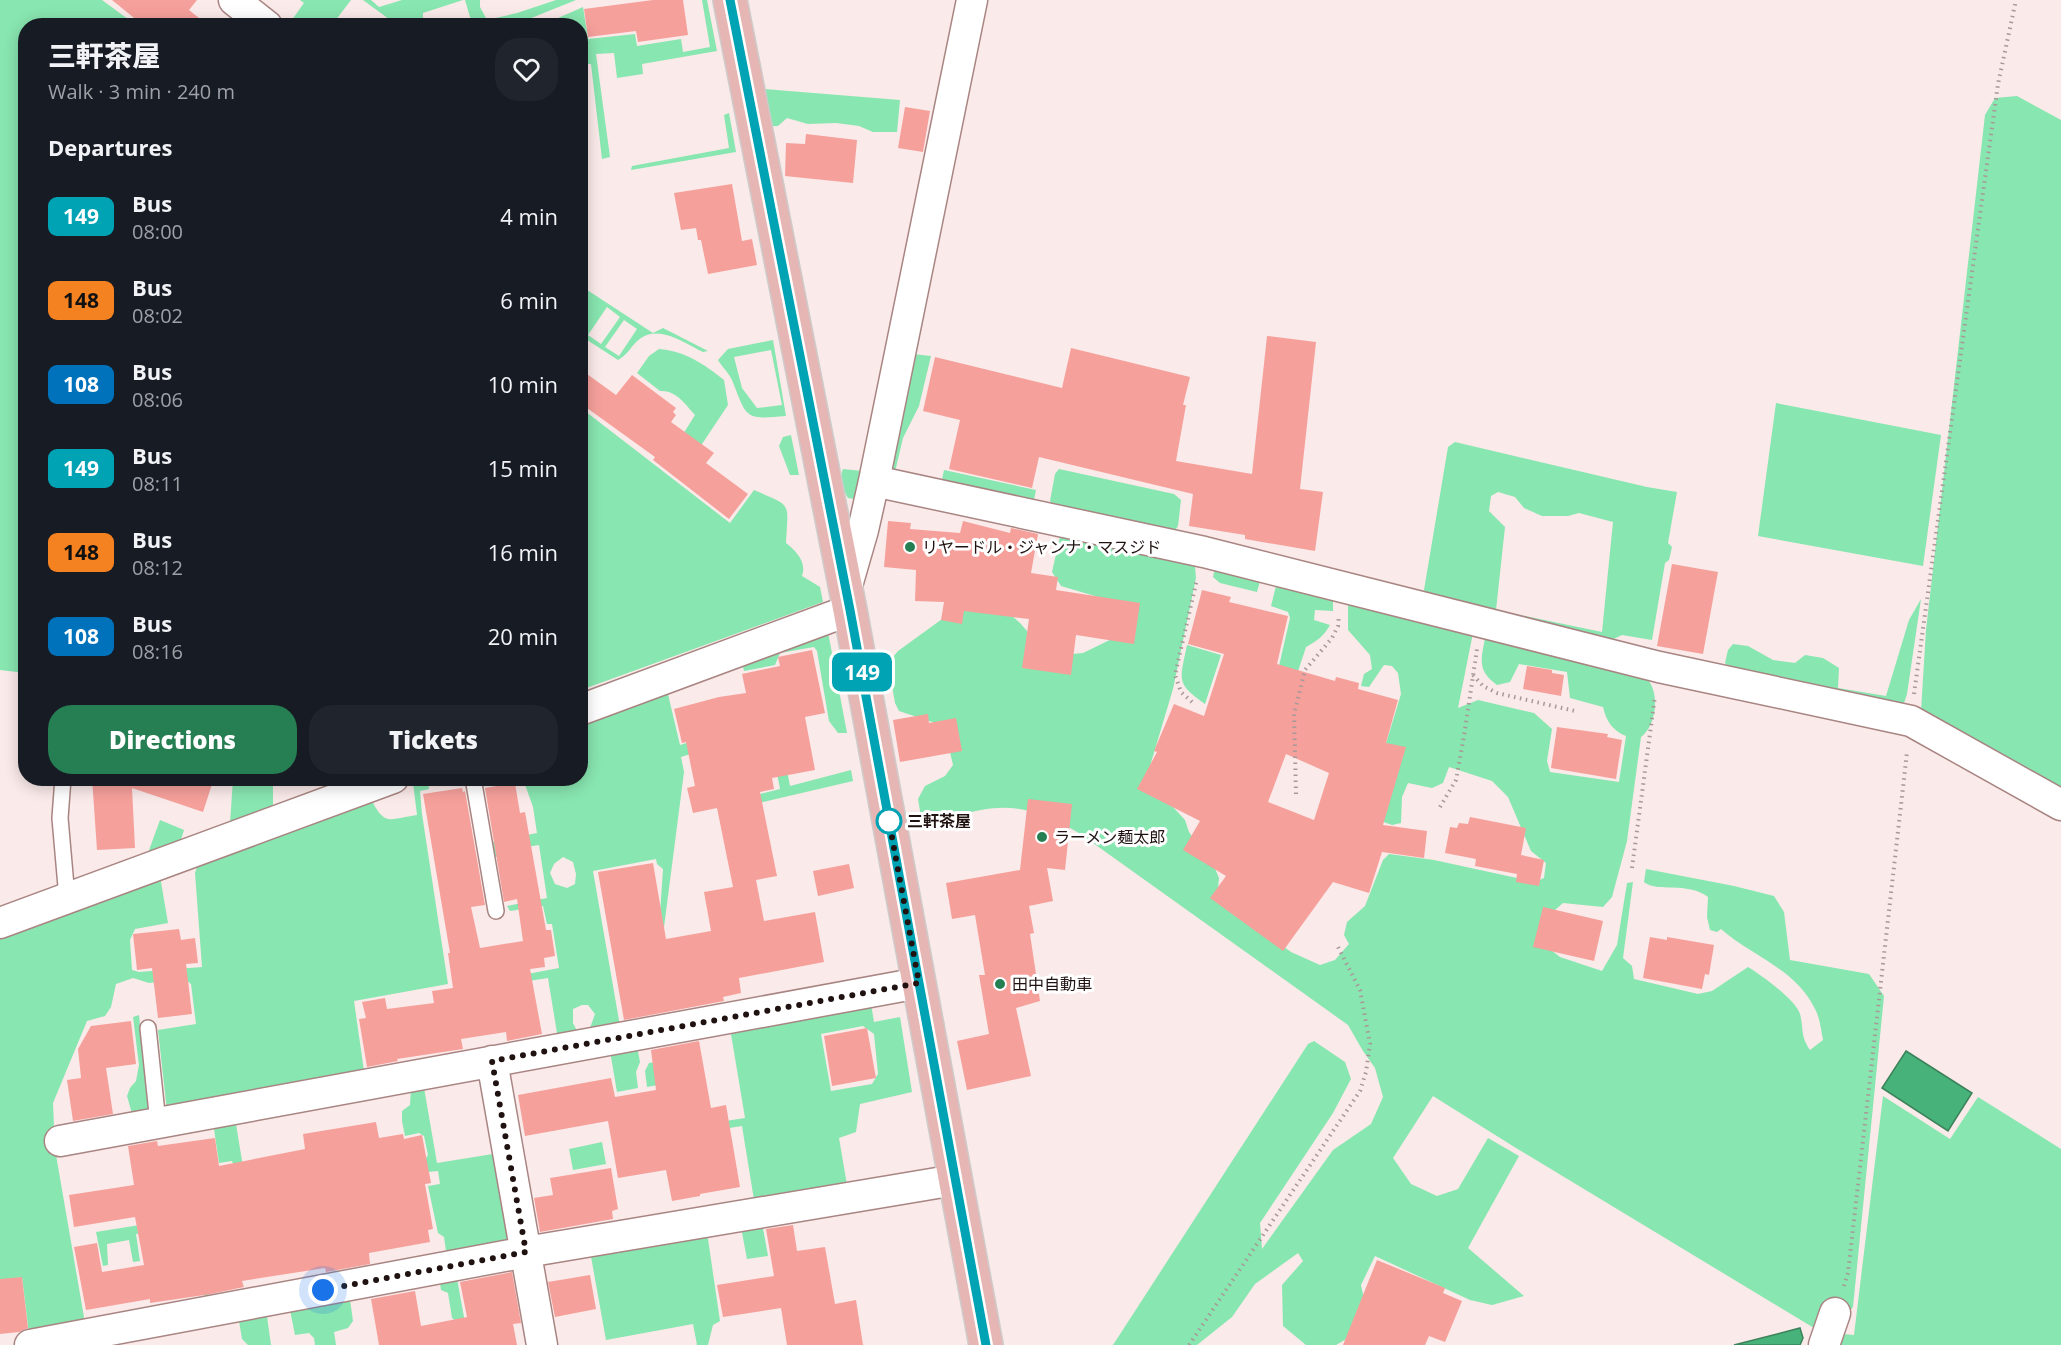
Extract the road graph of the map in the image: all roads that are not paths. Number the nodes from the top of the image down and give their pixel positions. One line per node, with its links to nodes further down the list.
1 (234, 0): 4 (street)
2 (730, 0): 6 (main road)
3 (972, 0): 5 (street)
4 (257, 18)
5 (874, 481): 6 (street); 11 (street)
6 (848, 600): 7 (street); 15 (main road)
7 (588, 707)
8 (62, 786): 12 (lane)
9 (371, 786): 12 (street)
10 (474, 786): 13 (lane)
11 (2061, 805)
12 (68, 898): 14 (street)
13 (496, 911)
14 (0, 923)
15 (919, 983): 17 (street); 20 (main road)
16 (148, 1028): 18 (lane)
17 (492, 1061): 18 (street); 21 (street)
18 (158, 1123): 19 (street)
19 (60, 1141)
20 (955, 1180): 21 (street); 25 (main road)
21 (526, 1252): 23 (street); 24 (street)
22 (1835, 1312): 26 (street)
23 (30, 1345)
24 (542, 1345)
25 (986, 1345)
26 (1824, 1345)

